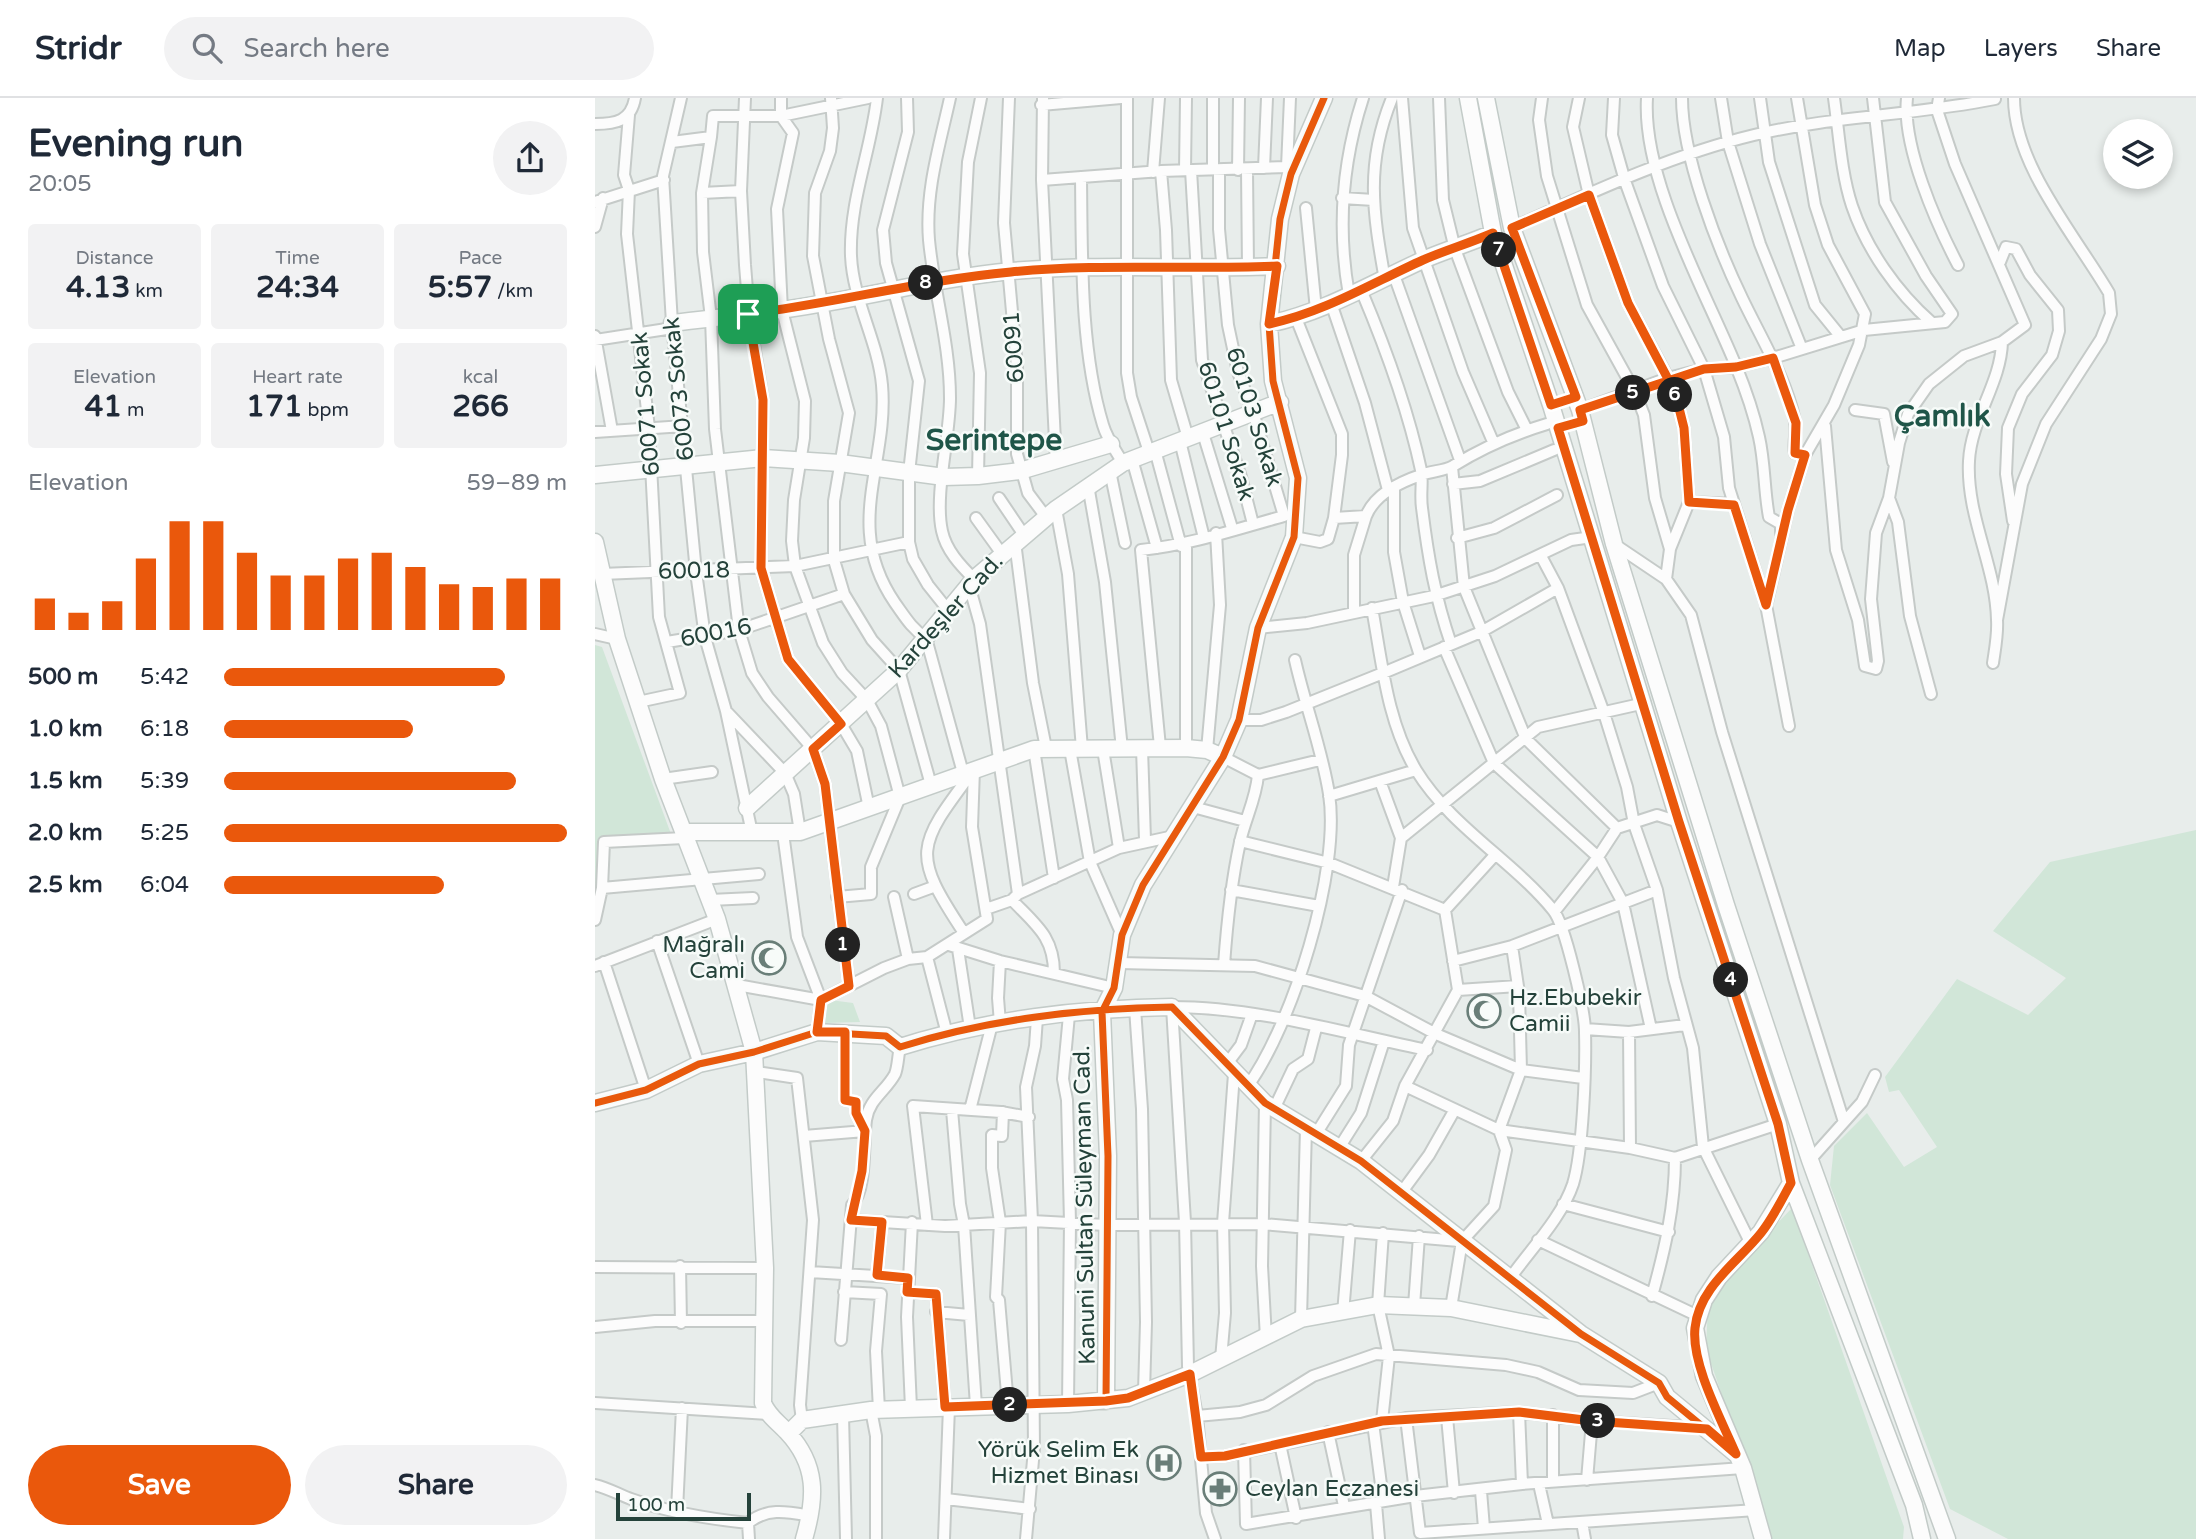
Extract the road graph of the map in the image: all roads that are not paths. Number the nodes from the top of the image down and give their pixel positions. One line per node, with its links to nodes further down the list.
1 (635, 98): 49 (street, 60071 Sokak)
2 (681, 98): 57 (street, 60073 Sokak)
3 (745, 98): 50 (street)
4 (781, 98): 51 (street)
5 (867, 98): 43 (street)
6 (877, 98): 102 (street)
7 (901, 98): 8 (street)
8 (908, 98): 100 (street)
9 (950, 98): 99 (street)
10 (981, 98): 97 (street)
11 (1009, 98): 96 (street, 60091)
12 (1112, 98): 13 (street); 42 (street)
13 (1121, 98)
14 (1127, 98): 67 (street)
15 (1159, 98): 66 (street)
16 (1186, 98): 62 (street, 60101 Sokak)
17 (1213, 98): 63 (street, 60103 Sokak)
18 (1239, 98): 64 (street)
19 (1267, 98): 61 (street)
20 (1290, 98): 65 (street)
21 (1324, 98): 65 (street, Kanuni Sultan Süleyman Cad.)
22 (1363, 98): 76 (street)
23 (1392, 98): 78 (street)
24 (1402, 98): 85 (street)
25 (1439, 98): 84 (street)
26 (1468, 98): 83 (street)
27 (1486, 98): 82 (street)
28 (1542, 98): 79 (street)
29 (1579, 98): 75 (street)
30 (1613, 98): 71 (street)
31 (1647, 98): 60 (street)
32 (1682, 98): 59 (street)
33 (1721, 98): 58 (street)
34 (1760, 98): 55 (street)
35 (1797, 98): 54 (street)
36 (1834, 98): 52 (street)
37 (1873, 98): 47 (street)
38 (1907, 98): 48 (street)
39 (1938, 98): 46 (street)
40 (2014, 98): 174 (street)
41 (1995, 99): 44 (street)
42 (1081, 100): 45 (street)
43 (831, 101): 51 (street); 103 (street)
44 (1971, 101): 46 (street)
45 (1042, 102): 70 (street)
46 (1937, 110): 48 (street); 86 (street)
47 (1873, 113): 48 (street); 52 (street); 109 (street)
48 (1905, 114): 88 (street)
49 (629, 115): 53 (street); 72 (street, 60071 Sokak)
50 (744, 115): 51 (street); 56 (street); 73 (street)
51 (781, 116): 105 (street)
52 (1837, 118): 54 (street); 109 (street)
53 (595, 124)
54 (1802, 126): 55 (street); 112 (street)
55 (1763, 133): 58 (street); 114 (street)
56 (711, 137): 57 (street); 74 (street)
57 (672, 142): 69 (street, 60073 Sokak)
58 (1728, 142): 59 (street); 117 (street)
59 (1691, 155): 60 (street); 118 (street)
60 (1656, 167): 71 (street); 119 (street)
61 (1264, 168): 64 (street); 65 (street)
62 (1188, 170): 63 (street); 66 (street); 95 (street, 60101 Sokak)
63 (1216, 170): 64 (street); 91 (street, 60103 Sokak)
64 (1242, 170): 92 (street)
65 (1289, 171): 90 (street, Kanuni Sultan Süleyman Cad.)
66 (1157, 172): 67 (street); 94 (street)
67 (1125, 173): 68 (street); 89 (street)
68 (1081, 177): 70 (street); 87 (street)
69 (664, 180): 72 (street); 111 (street, 60073 Sokak)
70 (1042, 180): 93 (street)
71 (1625, 181): 75 (street); 120 (street)
72 (629, 190): 77 (street); 113 (street, 60071 Sokak)
73 (741, 191): 74 (street); 106 (street)
74 (702, 193): 107 (street)
75 (1589, 195): 79 (street); 121 (street)
76 (1342, 198): 78 (street); 101 (street)
77 (599, 200): 81 (street)
78 (1374, 200): 98 (street)
79 (1558, 207): 82 (street); 122 (street)
80 (1305, 208): 104 (street)
81 (595, 227)
82 (1512, 228): 125 (street)
83 (1493, 233): 84 (street); 124 (street)
84 (1455, 249): 85 (street); 133 (street)
85 (1424, 260): 98 (street); 138 (street)
86 (2000, 262): 116 (street); 174 (street)
87 (1083, 265): 89 (street); 93 (street); 137 (street)
88 (1958, 265)
89 (1127, 266): 94 (street); 140 (street)
90 (1277, 266): 92 (street); 110 (street, Kanuni Sultan Süleyman Cad.)
91 (1223, 267): 92 (street); 95 (street); 127 (street, 60103 Sokak)
92 (1248, 267)
93 (1045, 268): 96 (street); 145 (street)
94 (1167, 269): 95 (street); 136 (street)
95 (1198, 269): 128 (street, 60101 Sokak)
96 (1008, 272): 97 (street); 153 (street, 60091)
97 (965, 277): 99 (street); 157 (street)
98 (1389, 278): 101 (street); 147 (street)
99 (934, 281): 100 (street); 158 (street)
100 (895, 290): 102 (street); 154 (street)
101 (1355, 294): 104 (street); 155 (street)
102 (856, 295): 103 (street); 151 (street)
103 (823, 303): 105 (street); 146 (street)
104 (1324, 307): 108 (street); 161 (street)
105 (782, 310): 106 (street); 144 (street)
106 (748, 314): 107 (street); 142 (street)
107 (711, 318): 111 (street); 143 (street)
108 (1296, 318): 110 (street); 171 (street)
109 (1931, 322): 112 (street)
110 (1269, 324): 123 (street, Kanuni Sultan Süleyman Cad.)
111 (673, 325): 113 (street); 129 (street, 60073 Sokak)
112 (1864, 330): 114 (street); 131 (street)
113 (641, 334): 115 (street); 132 (street, 60071 Sokak)
114 (1841, 337): 117 (street)
115 (595, 338): 134 (street)
116 (2002, 342): 152 (street); 212 (street)
117 (1802, 349): 118 (street)
118 (1773, 358): 119 (street); 141 (street)
119 (1736, 367): 120 (street); 186 (street)
120 (1704, 369): 121 (street); 166 (street)
121 (1668, 379): 122 (street); 165 (street)
122 (1635, 392): 125 (street); 188 (street)
123 (1280, 402): 127 (street, Kardeşler Cad.); 168 (street, Kanuni Sultan Süleyman Cad.)
124 (1551, 405): 125 (street); 130 (street)
125 (1580, 409): 130 (street); 184 (street)
126 (1855, 410): 152 (street)
127 (1254, 412): 128 (street, Kardeşler Cad.); 168 (street, 60103 Sokak)
128 (1223, 422): 136 (street, Kardeşler Cad.); 172 (street, 60101 Sokak)
129 (684, 426): 132 (street); 148 (street, 60073 Sokak)
130 (1553, 426): 133 (street); 177 (street)
131 (1825, 426): 141 (street); 164 (street)
132 (649, 428): 134 (street); 150 (street, 60071 Sokak)
133 (1527, 430): 138 (street)
134 (612, 431): 135 (street)
135 (595, 432)
136 (1190, 436): 140 (street, Kardeşler Cad.); 173 (street); 179 (street)
137 (1111, 444): 145 (street); 149 (street)
138 (1494, 444): 147 (street)
139 (1555, 450): 159 (street)
140 (1152, 451): 149 (street, Kardeşler Cad.); 185 (street)
141 (1805, 455): 186 (street)
142 (763, 458): 143 (street); 144 (street); 194 (street)
143 (719, 460): 148 (street); 195 (street)
144 (802, 461): 146 (street); 193 (street)
145 (1056, 461): 153 (street)
146 (840, 463): 151 (street); 192 (street)
147 (1456, 463): 155 (street); 159 (street)
148 (687, 464): 150 (street); 197 (street, 60073 Sokak)
149 (1122, 464): 160 (street, Kardeşler Cad.); 183 (street); 187 (street)
150 (652, 468): 156 (street); 196 (street, 60071 Sokak)
151 (873, 468): 154 (street); 189 (street)
152 (1894, 469): 164 (street)
153 (1020, 471): 157 (street); 167 (street)
154 (909, 473): 158 (street); 182 (street)
155 (1422, 474): 161 (street); 204 (street)
156 (595, 475)
157 (978, 475): 158 (street)
158 (944, 477): 200 (street)
159 (1453, 484): 180 (street)
160 (1088, 485): 167 (street, Kardeşler Cad.); 247 (street)
161 (1391, 488): 169 (street); 205 (street)
162 (1557, 495): 180 (street)
163 (999, 498): 178 (street)
164 (1889, 498): 227 (street)
165 (1689, 502): 166 (street); 188 (street)
166 (1734, 505): 206 (street)
167 (1051, 513): 178 (street, Kardeşler Cad.); 245 (street)
168 (1290, 515): 172 (street, 60103 Sokak); 176 (street, Kanuni Sultan Süleyman Cad.)
169 (1366, 516): 171 (street); 210 (street)
170 (976, 518): 190 (street)
171 (1334, 519): 176 (street)
172 (1253, 524): 173 (street, 60103 Sokak)
173 (1232, 528): 175 (street, 60103 Sokak)
174 (2015, 530): 212 (street)
175 (1216, 533): 179 (street, 60103 Sokak); 232 (street)
176 (1294, 537): 213 (street, Kanuni Sultan Süleyman Cad.)
177 (1591, 537): 191 (street); 230 (street)
178 (1020, 538): 190 (street, Kardeşler Cad.); 244 (street)
179 (1204, 538): 185 (street, 60103 Sokak)
180 (1457, 538): 201 (street)
181 (595, 542): 198 (street)
182 (909, 542): 189 (street, 60018); 209 (street)
183 (1125, 543)
184 (1614, 544): 199 (street); 377 (street)
185 (1183, 545): 187 (street, 60103 Sokak); 233 (street)
186 (1782, 547): 206 (street)
187 (1157, 548): 240 (street, 60103 Sokak)
188 (1670, 549): 199 (street)
189 (872, 552): 192 (street, 60018); 218 (street)
190 (1002, 554): 200 (street, Kardeşler Cad.)
191 (1541, 556): 201 (street); 202 (street)
192 (834, 560): 193 (street, 60018); 203 (street)
193 (795, 566): 194 (street, 60018); 207 (street)
194 (761, 568): 195 (street, 60018); 211 (street)
195 (731, 570): 197 (street, 60018); 214 (street)
196 (659, 571): 197 (street, 60018); 198 (street, 60018); 220 (street, 60071 Sokak)
197 (696, 572): 217 (street, 60073 Sokak)
198 (603, 574): 219 (street)
199 (1666, 579): 366 (street)
200 (971, 582): 209 (street, Kardeşler Cad.); 251 (street)
201 (1464, 587): 204 (street); 215 (street)
202 (1558, 589): 215 (street); 235 (street)
203 (844, 594): 207 (street, 60016); 225 (street)
204 (1434, 596): 205 (street); 221 (street)
205 (1403, 602): 208 (street); 222 (street)
206 (1766, 605): 238 (street)
207 (809, 607): 211 (street, 60016); 228 (street)
208 (1372, 608): 210 (street); 226 (street)
209 (948, 610): 218 (street, Kardeşler Cad.)
210 (1354, 613): 213 (street)
211 (774, 620): 214 (street, 60016); 237 (street)
212 (1997, 620): 224 (street)
213 (1258, 628): 236 (street, Kanuni Sultan Süleyman Cad.)
214 (739, 630): 217 (street, 60016); 243 (street)
215 (1481, 632): 221 (street); 239 (street)
216 (595, 634): 219 (street)
217 (705, 637): 220 (street, 60016); 234 (street, 60073 Sokak)
218 (926, 638): 225 (street, Kardeşler Cad.); 254 (street)
219 (617, 639): 229 (street)
220 (667, 642): 229 (street, 60071 Sokak)
221 (1448, 645): 222 (street); 252 (street)
222 (1420, 656): 226 (street)
223 (1295, 660): 231 (street)
224 (1993, 663)
225 (899, 670): 228 (street, Kardeşler Cad.); 260 (street)
226 (1383, 673): 231 (street); 253 (street)
227 (1931, 694)
228 (867, 700): 237 (street, Kardeşler Cad.); 262 (street)
229 (638, 702): 258 (street)
230 (1645, 703): 235 (street); 268 (street)
231 (1305, 705): 236 (street); 250 (street)
232 (1210, 709): 233 (street); 248 (street)
233 (1186, 710): 242 (street)
234 (726, 711): 256 (street); 265 (street, 60073 Sokak)
235 (1604, 713): 239 (street); 270 (street)
236 (1238, 720): 249 (street, Kanuni Sultan Süleyman Cad.)
237 (841, 724): 243 (street, Kardeşler Cad.); 266 (street)
238 (1789, 726)
239 (1526, 739): 252 (street); 271 (street)
240 (1160, 747): 241 (street); 242 (street)
241 (1142, 748): 247 (street); 277 (street)
242 (1186, 748): 248 (street)
243 (813, 749): 256 (street, Kardeşler Cad.); 269 (street)
244 (1040, 749): 245 (street); 251 (street); 286 (street)
245 (1076, 749): 246 (street); 282 (street)
246 (1103, 749): 247 (street); 279 (street)
247 (1122, 749)
248 (1207, 750): 249 (street)
249 (1223, 757): 257 (street); 264 (street, Kanuni Sultan Süleyman Cad.)
250 (1319, 760): 257 (street); 261 (street)
251 (1000, 761): 254 (street); 295 (street)
252 (1494, 763): 263 (street); 281 (street)
253 (1416, 770): 259 (street); 263 (street)
254 (969, 771): 260 (street); 287 (street); 300 (street)
255 (712, 772): 258 (street)
256 (785, 773): 265 (street, Kardeşler Cad.); 272 (street)
257 (1258, 775): 267 (street)
258 (663, 779): 274 (street)
259 (1380, 781): 261 (street); 276 (street)
260 (931, 785): 262 (street)
261 (1329, 796): 283 (street)
262 (900, 797): 266 (street); 293 (street)
263 (1442, 803): 276 (street); 280 (street)
264 (1193, 807): 267 (street); 275 (street, Kanuni Sultan Süleyman Cad.)
265 (747, 808): 273 (street, 60073 Sokak)
266 (869, 808): 269 (street)
267 (1245, 821): 278 (street)
268 (1679, 822): 270 (street); 367 (street)
269 (829, 824): 272 (street); 293 (street)
270 (1634, 824): 271 (street); 291 (street)
271 (1617, 828): 281 (street)
272 (791, 832): 273 (street); 326 (street)
273 (752, 833): 274 (street)
274 (683, 835): 285 (street); 288 (street)
275 (1174, 836): 277 (street); 307 (street, Kanuni Sultan Süleyman Cad.)
276 (1401, 838): 289 (street)
277 (1145, 840): 279 (street)
278 (1240, 841): 283 (street); 290 (street)
279 (1119, 848): 282 (street)
280 (1495, 855): 301 (street); 302 (street)
281 (1598, 857): 298 (street); 302 (street)
282 (1090, 862): 286 (street); 307 (street)
283 (1329, 863): 289 (street); 299 (street)
284 (759, 874): 285 (street)
285 (700, 878): 288 (street); 297 (street)
286 (1054, 878): 295 (street)
287 (933, 887): 292 (street); 306 (street)
288 (602, 888): 304 (street)
289 (1397, 888): 301 (street); 325 (street)
290 (1231, 890): 299 (street); 317 (street)
291 (1657, 890): 298 (street); 335 (street)
292 (914, 894)
293 (837, 897): 321 (street)
294 (894, 897): 312 (street)
295 (1015, 897): 300 (street); 318 (street)
296 (753, 898): 297 (street)
297 (710, 900): 303 (street)
298 (1623, 903): 305 (street); 339 (street)
299 (1319, 906): 319 (street)
300 (986, 909): 306 (street)
301 (1445, 910): 314 (street)
302 (1555, 911): 305 (street)
303 (717, 919): 308 (street); 320 (street)
304 (595, 920)
305 (1561, 926): 309 (street); 338 (street)
306 (964, 933): 310 (street)
307 (1122, 935): 315 (street, Kanuni Sultan Süleyman Cad.)
308 (657, 941): 316 (street); 350 (street)
309 (1512, 946): 314 (street); 322 (street)
310 (954, 947): 311 (street); 313 (street); 336 (street)
311 (927, 957): 312 (street); 343 (street)
312 (908, 959): 321 (street)
313 (1000, 961): 318 (street); 334 (street)
314 (1454, 961): 324 (street)
315 (1119, 963): 317 (street); 323 (street, Kanuni Sultan Süleyman Cad.)
316 (600, 964): 358 (street)
317 (1224, 965): 319 (street)
318 (1054, 974): 323 (street)
319 (1299, 978): 325 (street); 333 (street)
320 (737, 985): 326 (street); 349 (street)
321 (849, 986): 326 (street)
322 (1518, 986): 324 (street); 352 (street)
323 (1114, 988): 329 (street, Kanuni Sultan Süleyman Cad.)
324 (1458, 990): 344 (street)
325 (1365, 996): 344 (street); 345 (street)
326 (821, 1000): 340 (street)
327 (1172, 1007): 328 (street); 330 (street); 351 (street); 388 (street)
328 (1135, 1008): 329 (street); 390 (street)
329 (1102, 1012): 331 (street); 394 (street, Kanuni Sultan Süleyman Cad.)
330 (1252, 1014): 333 (street); 351 (street)
331 (1069, 1015): 332 (street); 387 (street)
332 (1037, 1018): 334 (street); 365 (street)
333 (1285, 1021): 337 (street); 357 (street)
334 (996, 1023): 336 (street); 362 (street)
335 (1685, 1025): 339 (street); 373 (street)
336 (970, 1028): 343 (street)
337 (1316, 1028): 345 (street); 360 (street)
338 (1585, 1029): 342 (street); 355 (street)
339 (1651, 1029): 342 (street)
340 (817, 1032): 341 (street); 349 (street)
341 (845, 1032): 347 (street); 369 (street)
342 (1629, 1032): 375 (street)
343 (947, 1034): 347 (street)
344 (1436, 1034): 348 (street); 352 (street)
345 (1352, 1035): 346 (street); 370 (street)
346 (1384, 1041): 348 (street); 374 (street)
347 (900, 1047): 369 (street)
348 (1427, 1050): 356 (street)
349 (754, 1052): 350 (street); 353 (street)
350 (699, 1064): 358 (street)
351 (1230, 1069): 357 (street); 389 (street)
352 (1521, 1070): 355 (street); 368 (street)
353 (757, 1072): 371 (street); 405 (street)
354 (1875, 1075): 366 (street)
355 (1583, 1078): 372 (street)
356 (1405, 1086): 363 (street); 378 (street)
357 (1247, 1087): 360 (street)
358 (646, 1090): 359 (street)
359 (595, 1103)
360 (1269, 1106): 370 (street); 391 (street)
361 (953, 1110): 362 (street); 392 (street); 393 (street)
362 (970, 1110): 364 (street)
363 (1454, 1111): 368 (street); 380 (street)
364 (1003, 1112): 365 (street); 386 (street)
365 (1029, 1117): 383 (street)
366 (1844, 1122): 377 (street)
367 (1778, 1124): 373 (street); 379 (street)
368 (1499, 1130): 372 (street); 401 (street)
369 (865, 1131): 371 (street); 382 (street)
370 (1311, 1131): 374 (street); 395 (street)
371 (804, 1136): 406 (street)
372 (1579, 1141): 375 (street); 381 (street)
373 (1703, 1147): 376 (street); 402 (street)
374 (1339, 1148): 378 (street)
375 (1630, 1148): 376 (street)
376 (1675, 1158): 397 (street)
377 (1810, 1160): 477 (street)
378 (1361, 1161): 380 (street)
379 (1791, 1183): 402 (street); 492 (street)
380 (1401, 1193): 401 (street)
381 (1563, 1204): 397 (street); 400 (street)
382 (851, 1220): 384 (street); 407 (street)
383 (1031, 1221): 386 (street); 387 (street); 435 (street)
384 (882, 1222): 385 (street); 408 (street)
385 (912, 1222): 392 (street); 410 (street)
386 (1000, 1222): 393 (street); 437 (street)
387 (1070, 1222): 394 (street); 436 (street)
388 (1185, 1222): 389 (street); 390 (street); 430 (street)
389 (1223, 1223): 391 (street); 429 (street)
390 (1142, 1224): 394 (street); 432 (street)
391 (1263, 1224): 395 (street); 426 (street)
392 (927, 1225): 393 (street)
393 (964, 1225): 419 (street)
394 (1106, 1225): 433 (street, Kanuni Sultan Süleyman Cad.)
395 (1302, 1228): 396 (street); 421 (street)
396 (1350, 1230): 398 (street); 418 (street)
397 (1669, 1232): 413 (street)
398 (1383, 1233): 399 (street); 414 (street)
399 (1419, 1236): 401 (street); 415 (street)
400 (1538, 1240): 409 (street); 413 (street)
401 (1462, 1241): 409 (street); 416 (street)
402 (1751, 1244): 420 (street)
403 (680, 1266): 404 (street); 405 (street); 423 (street)
404 (595, 1267)
405 (765, 1268): 422 (street)
406 (810, 1272): 407 (street); 450 (street)
407 (844, 1273): 408 (street); 411 (street)
408 (877, 1275): 410 (street)
409 (1511, 1277): 425 (street)
410 (908, 1278): 412 (street)
411 (844, 1292): 427 (street); 442 (street)
412 (907, 1292): 417 (street); 441 (street)
413 (1653, 1296): 420 (street)
414 (1378, 1305): 415 (street); 418 (street); 428 (street)
415 (1414, 1306): 416 (street)
416 (1451, 1308): 425 (street)
417 (936, 1312): 419 (street); 439 (street)
418 (1343, 1312): 421 (street)
419 (969, 1315): 438 (street)
420 (1698, 1317): 459 (street)
421 (1301, 1319): 426 (street)
422 (764, 1321): 423 (street); 444 (street)
423 (681, 1323): 424 (street)
424 (595, 1327)
425 (1581, 1334): 431 (street)
426 (1266, 1338): 429 (street)
427 (841, 1340)
428 (1389, 1356): 431 (street); 447 (street); 452 (street)
429 (1221, 1359): 430 (street)
430 (1190, 1374): 432 (street); 447 (street)
431 (1659, 1383): 453 (street)
432 (1143, 1392): 433 (street)
433 (1106, 1401): 436 (street)
434 (595, 1403): 440 (street)
435 (1034, 1404): 436 (street); 437 (street); 471 (street)
436 (1068, 1404)
437 (1008, 1405): 438 (street)
438 (976, 1406): 439 (street)
439 (947, 1407): 441 (street); 468 (street)
440 (682, 1408): 444 (street); 472 (street)
441 (911, 1408): 442 (street)
442 (875, 1410): 445 (street); 485 (street)
443 (1519, 1412): 446 (street); 448 (street); 462 (street)
444 (767, 1414): 455 (street)
445 (843, 1415): 450 (street); 484 (street)
446 (1553, 1415): 451 (street); 461 (street)
447 (1196, 1416): 458 (street)
448 (1447, 1417): 449 (street); 466 (street)
449 (1406, 1418): 452 (street); 467 (street)
450 (801, 1420): 455 (street)
451 (1592, 1421): 453 (street); 460 (street)
452 (1377, 1422): 454 (street); 469 (street)
453 (1707, 1429): 459 (street)
454 (1328, 1432): 456 (street); 470 (street)
455 (789, 1433): 474 (street)
456 (1280, 1444): 457 (street); 475 (street)
457 (1244, 1450): 458 (street); 475 (street)
458 (1201, 1457): 488 (street)
459 (1739, 1461): 460 (street); 473 (street)
460 (1587, 1480): 461 (street)
461 (1553, 1481): 463 (street)
462 (1522, 1484): 463 (street); 465 (street)
463 (1539, 1484): 479 (street)
464 (595, 1485): 472 (street)
465 (1481, 1490): 466 (street); 480 (street)
466 (1454, 1493): 467 (street)
467 (1415, 1496): 469 (street); 481 (street)
468 (946, 1499): 471 (street); 486 (street)
469 (1379, 1502): 470 (street); 489 (street)
470 (1344, 1506): 475 (street)
471 (1030, 1509): 487 (street)
472 (677, 1510): 478 (street)
473 (1756, 1510): 476 (street); 491 (street)
474 (811, 1516): 478 (street); 483 (street)
475 (1296, 1518)
476 (1581, 1522): 479 (street); 490 (street)
477 (1943, 1522): 493 (street); 494 (street)
478 (748, 1523): 482 (street)
479 (1548, 1524): 480 (street)
480 (1484, 1528): 481 (street)
481 (1450, 1535)
482 (749, 1539)
483 (804, 1539)
484 (846, 1539)
485 (876, 1539)
486 (944, 1539)
487 (1026, 1539)
488 (1215, 1539)
489 (1379, 1539)
490 (1584, 1539)
491 (1763, 1539)
492 (1922, 1539)
493 (1947, 1539)
494 (1956, 1539)

